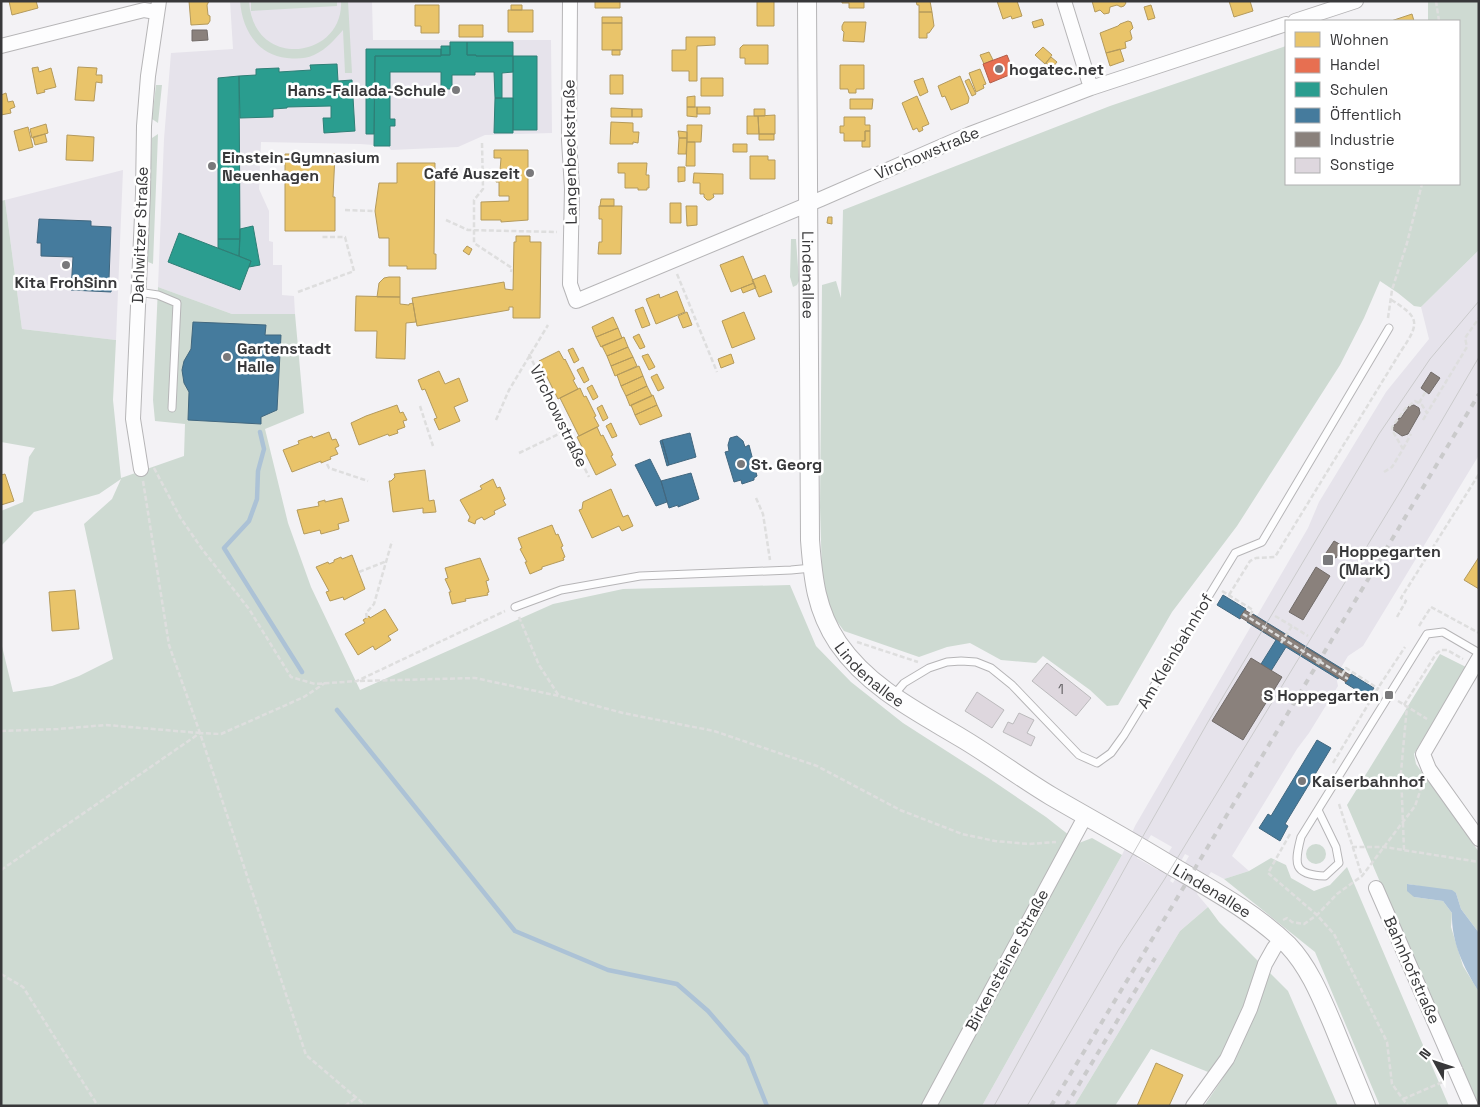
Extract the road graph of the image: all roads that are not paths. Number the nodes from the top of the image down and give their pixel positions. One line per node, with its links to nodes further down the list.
1 (570, 1): 13 (street, Langenbeckstraße)
2 (807, 1): 11 (street, Lindenallee)
3 (1064, 1): 10 (street)
4 (1356, 1): 5 (street)
5 (1332, 5): 7 (street)
6 (157, 6): 9 (street); 12 (street, Dahlwitzer Straße)
7 (1298, 20)
8 (1285, 24): 10 (street, Virchowstraße)
9 (1, 46)
10 (1091, 88): 11 (street, Virchowstraße)
11 (807, 205): 13 (street, Virchowstraße); 17 (street, Lindenallee)
12 (138, 292): 15 (lane); 16 (street, Dahlwitzer Straße)
13 (576, 301)
14 (1389, 328): 21 (lane, Am Kleinbahnhof)
15 (172, 408)
16 (141, 469)
17 (812, 568): 18 (lane); 21 (street, Lindenallee)
18 (515, 607)
19 (1479, 653): 22 (lane)
20 (1473, 660): 24 (street)
21 (892, 696): 23 (street, Lindenallee)
22 (1318, 810): 22 (lane)
23 (1086, 815): 26 (street, Lindenallee); 27 (street, Birkensteiner Straße)
24 (1479, 839)
25 (1376, 888): 30 (street, Bahnhofstraße)
26 (1280, 931): 28 (street); 29 (street, Lindenallee)
27 (929, 1106)
28 (1193, 1106)
29 (1366, 1106)
30 (1471, 1106)

